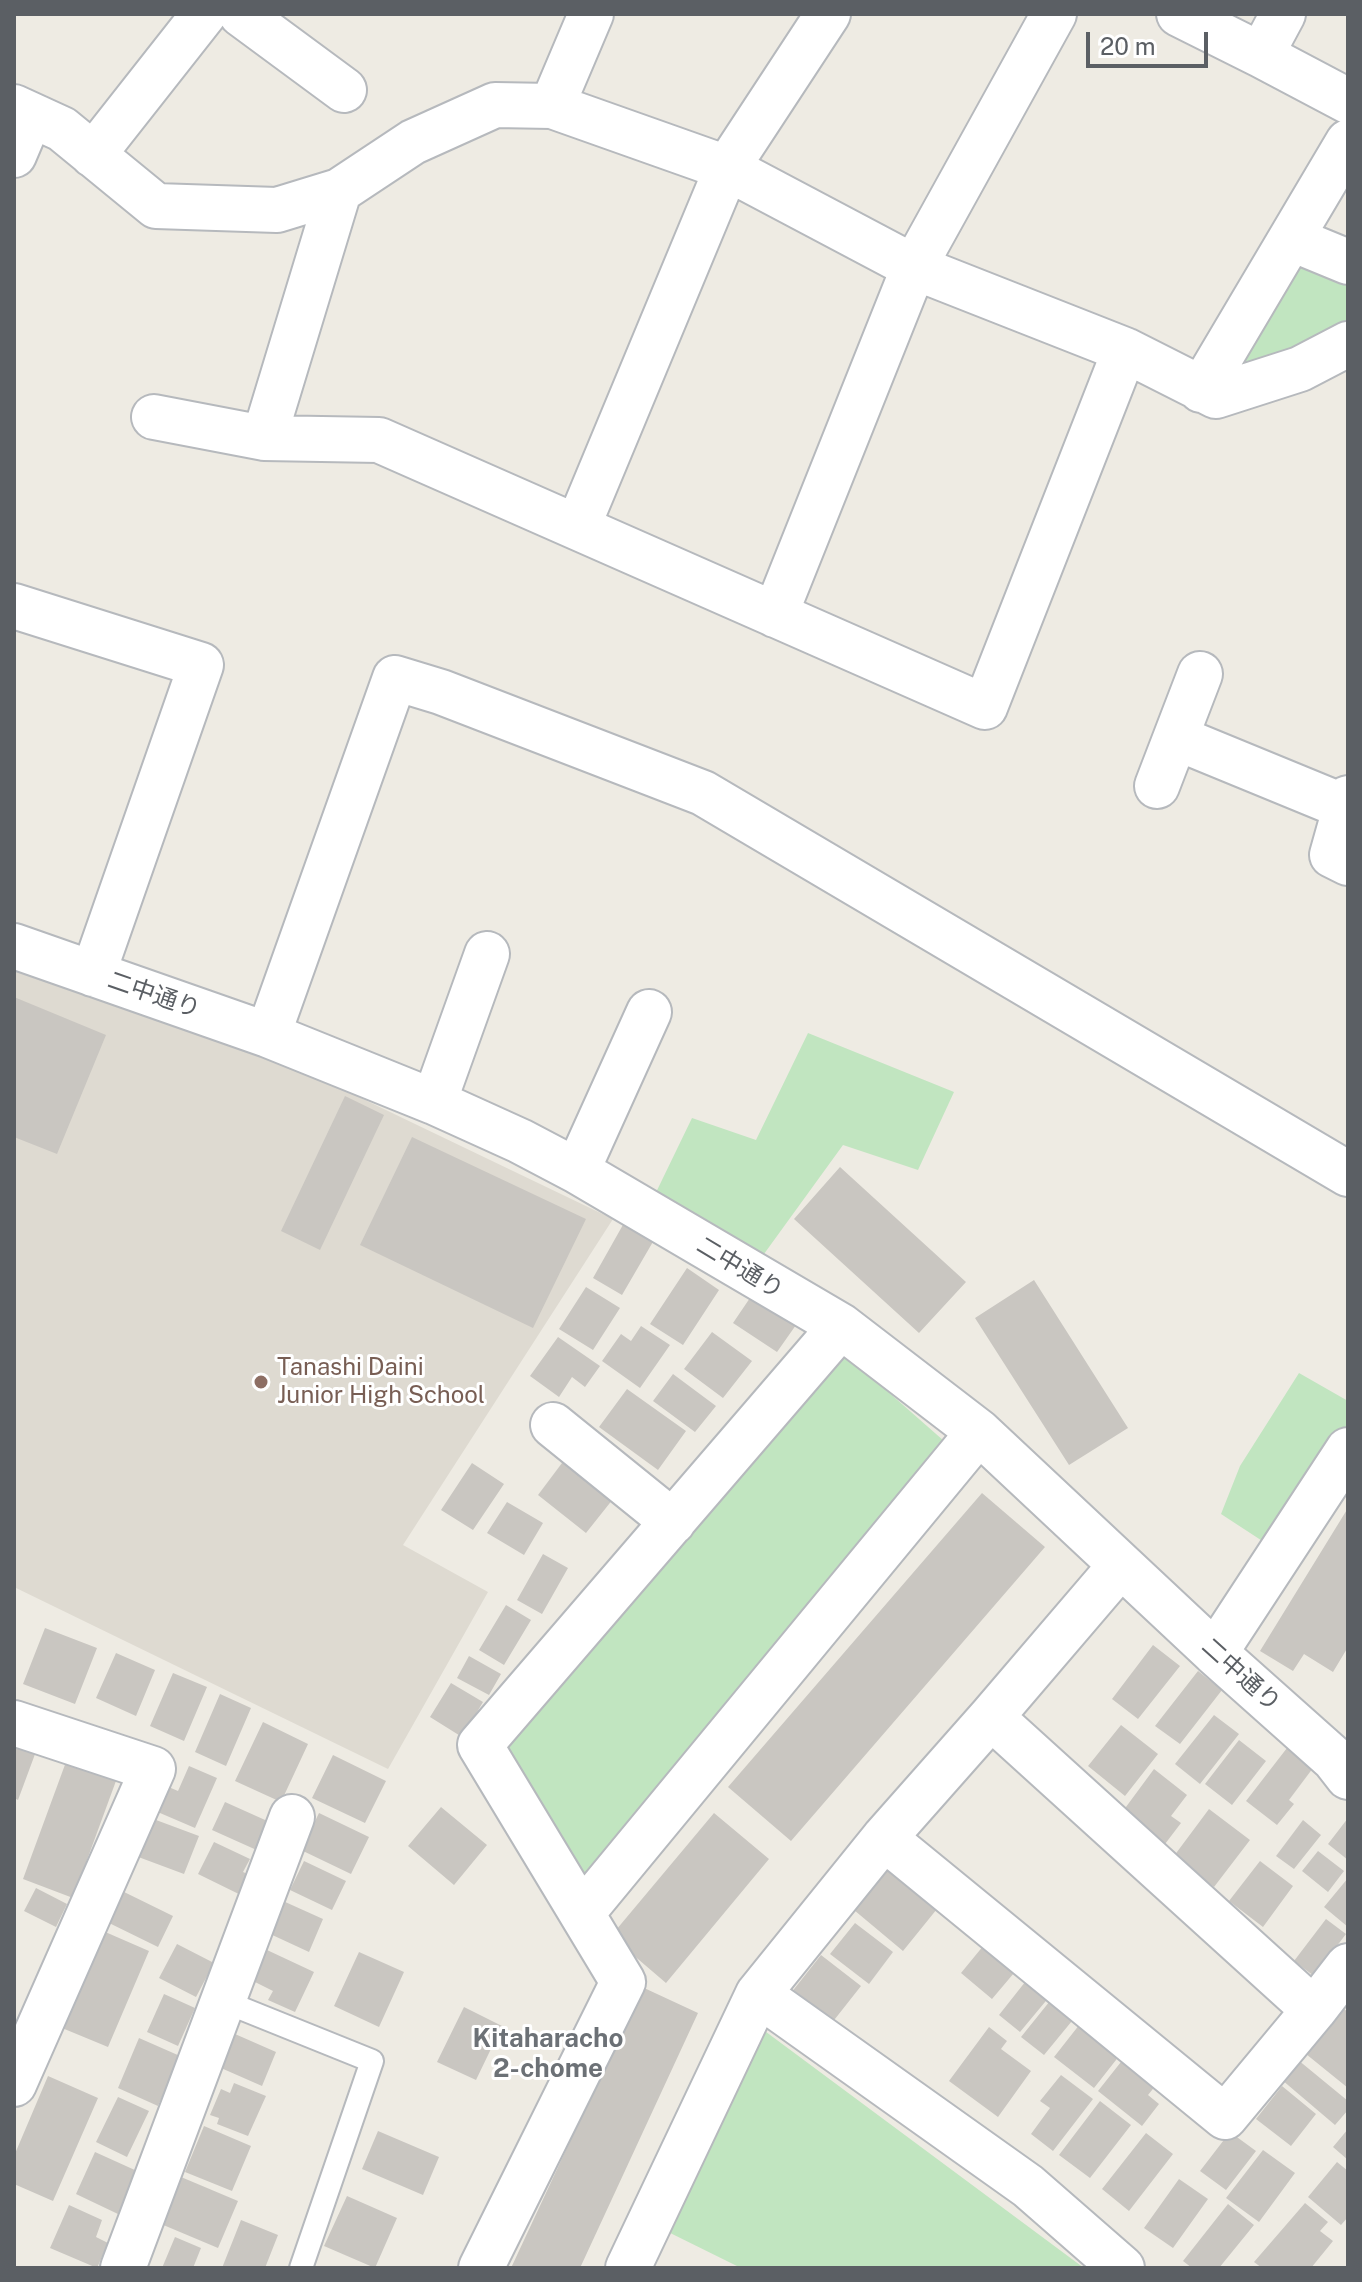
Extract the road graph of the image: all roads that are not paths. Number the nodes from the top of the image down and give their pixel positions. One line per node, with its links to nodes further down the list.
1 (204, 14): 15 (street)
2 (241, 14): 9 (street)
3 (591, 14): 11 (street)
4 (828, 14): 16 (street)
5 (1054, 14): 20 (street)
6 (1179, 14): 8 (street)
7 (1283, 14): 8 (street)
8 (1261, 55): 10 (street)
9 (344, 90)
10 (1348, 101)
11 (552, 106): 16 (street); 17 (street)
12 (22, 111): 14 (street); 15 (street)
13 (1348, 142): 18 (street)
14 (14, 155)
15 (93, 155): 17 (street)
16 (727, 168): 20 (street); 26 (street)
17 (339, 191): 25 (street)
18 (1292, 239): 19 (street); 23 (street)
19 (1348, 262)
20 (914, 267): 22 (street); 28 (street)
21 (1348, 344): 23 (street)
22 (1125, 350): 23 (street); 28 (street)
23 (1201, 390)
24 (154, 417): 25 (street)
25 (264, 438): 26 (street)
26 (578, 526): 28 (street)
27 (14, 606): 36 (street)
28 (775, 615)
29 (1200, 674): 30 (street)
30 (1177, 738): 31 (street); 32 (street)
31 (1157, 786)
32 (1346, 802): 33 (street)
33 (1348, 863)
34 (14, 946): 36 (street, 二中通り)
35 (487, 954): 39 (street)
36 (93, 974): 38 (street, 二中通り)
37 (649, 1012): 40 (street)
38 (268, 1035): 39 (street, 二中通り); 41 (street)
39 (434, 1102): 40 (street, 二中通り)
40 (577, 1171): 42 (street, 二中通り)
41 (1348, 1174)
42 (841, 1326): 44 (street, 二中通り); 46 (street)
43 (553, 1425): 46 (street)
44 (979, 1432): 47 (street, 二中通り); 54 (street)
45 (1348, 1450): 48 (street)
46 (673, 1522): 54 (street)
47 (1121, 1565): 48 (street, 二中通り); 49 (street)
48 (1215, 1653): 51 (street, 二中通り)
49 (991, 1717): 53 (street); 58 (street)
50 (14, 1723): 59 (street)
51 (1343, 1758)
52 (292, 1817): 57 (street)
53 (884, 1838): 56 (street); 58 (street)
54 (582, 1913): 63 (street)
55 (1348, 1966): 58 (street)
56 (758, 1994): 60 (street); 64 (street)
57 (223, 2001): 61 (street); 62 (lane)
58 (1314, 2010)
59 (14, 2084)
60 (1106, 2263)
61 (123, 2268)
62 (301, 2268)
63 (481, 2268)
64 (628, 2268)

